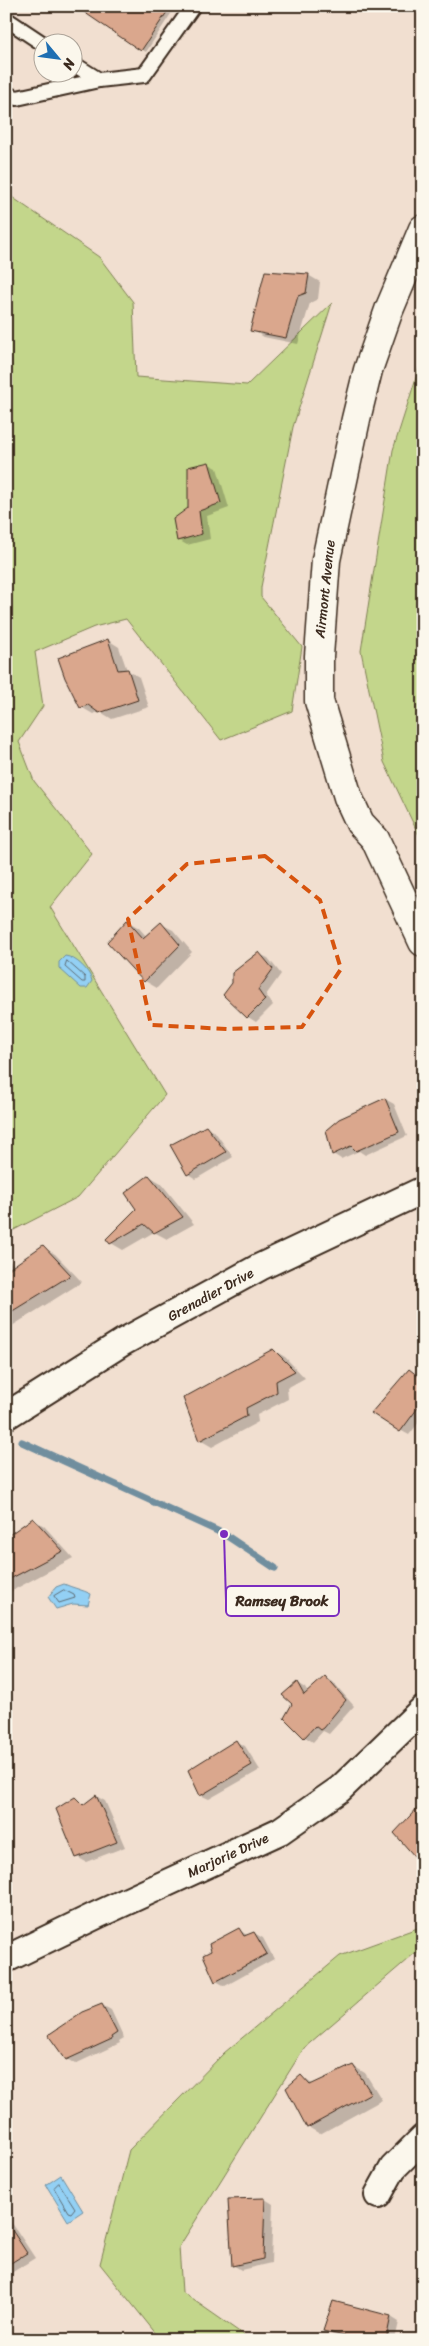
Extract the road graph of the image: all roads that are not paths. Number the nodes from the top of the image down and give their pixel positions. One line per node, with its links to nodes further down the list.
1 (193, 6): 5 (lane)
2 (6, 19): 3 (lane)
3 (32, 36)
4 (82, 69): 5 (lane)
5 (99, 80): 6 (lane)
6 (6, 94)
7 (423, 229): 8 (street, Airmont Avenue)
8 (423, 942)
9 (423, 1190): 10 (street, Grenadier Drive)
10 (6, 1416)
11 (423, 1709): 12 (street, Marjorie Drive)
12 (6, 1959)
13 (423, 2138): 14 (street)
14 (378, 2195)

